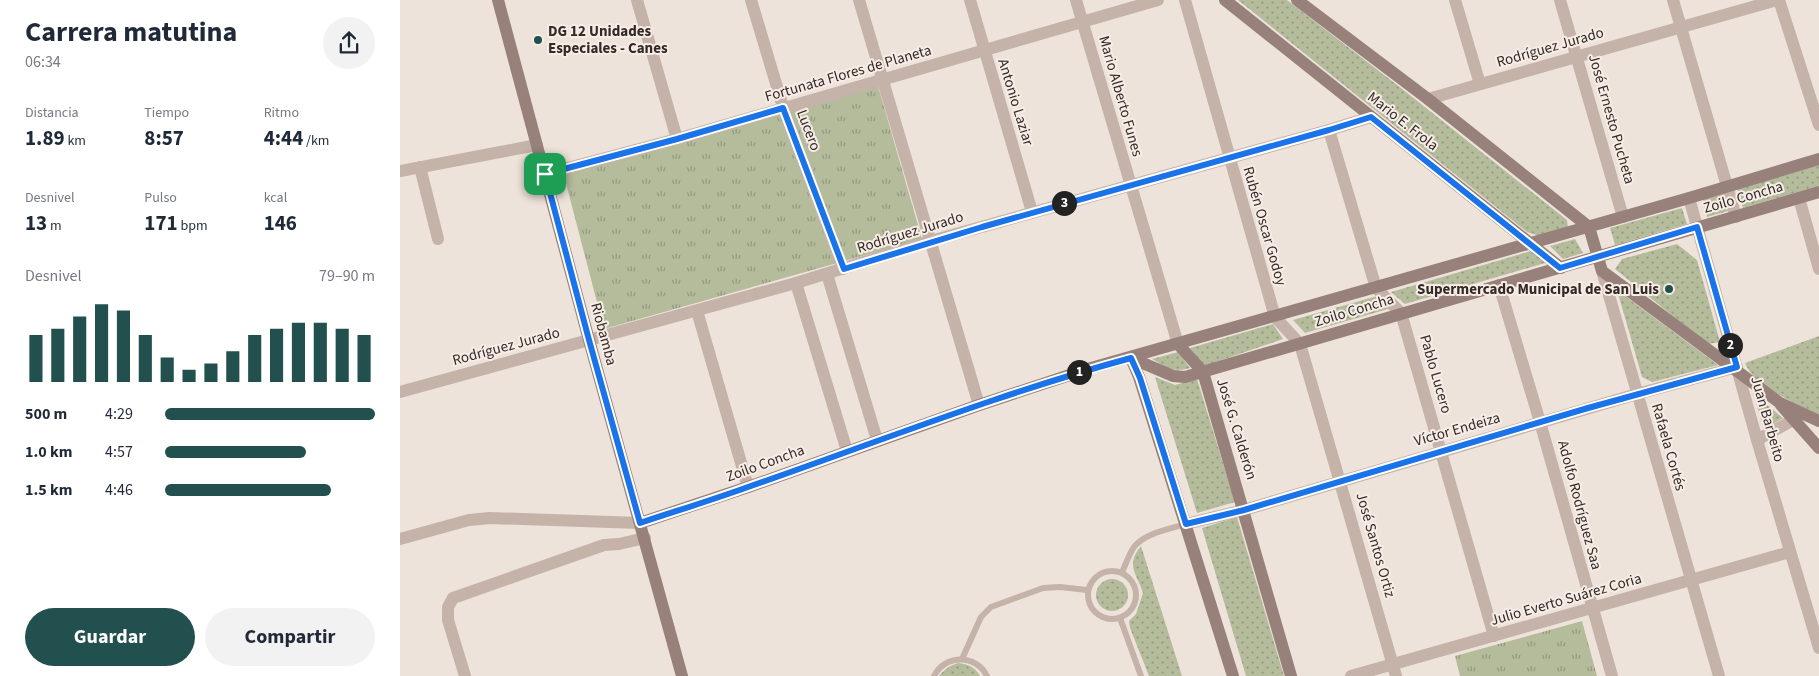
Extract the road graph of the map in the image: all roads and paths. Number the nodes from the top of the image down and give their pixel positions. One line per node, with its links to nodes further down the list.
1 (498, 0): 27 (street, Riobamba)
2 (637, 0): 26 (street)
3 (751, 0): 22 (street, Lucero)
4 (859, 0): 19 (street)
5 (970, 0): 17 (street, Antonio Laziar)
6 (1076, 0): 15 (street, Mario Alberto Funes)
7 (1158, 0): 15 (street, Fortunata Flores de Planeta)
8 (1185, 0): 28 (street, Rubén Oscar Godoy)
9 (1224, 0): 23 (street, Mario E. Frola)
10 (1297, 0): 21 (street)
11 (1454, 0): 20 (street)
12 (1560, 0): 18 (street, José Ernesto Pucheta)
13 (1673, 0): 16 (street)
14 (1778, 0): 16 (street, Rodríguez Jurado); 24 (street)
15 (1083, 23): 17 (street, Fortunata Flores de Planeta); 33 (street, Mario Alberto Funes)
16 (1681, 26): 18 (street, Rodríguez Jurado); 34 (street)
17 (984, 51): 19 (street, Fortunata Flores de Planeta); 38 (street, Antonio Laziar)
18 (1577, 56): 20 (street, Rodríguez Jurado); 39 (street, José Ernesto Pucheta)
19 (883, 80): 22 (street, Fortunata Flores de Planeta); 44 (street)
20 (1480, 84): 21 (street, Rodríguez Jurado)
21 (1428, 99): 41 (street)
22 (783, 108): 26 (street, Fortunata Flores de Planeta); 48 (street, Lucero)
23 (1371, 117): 25 (street, Rodríguez Jurado); 45 (street, Mario E. Frola)
24 (1819, 125)
25 (1329, 130): 28 (street, Rodríguez Jurado); 54 (street, Pablo Lucero)
26 (677, 139): 32 (street, Fortunata Flores de Planeta)
27 (537, 145): 30 (street); 32 (street, Riobamba)
28 (1228, 158): 33 (street, Rodríguez Jurado); 57 (street, Rubén Oscar Godoy)
29 (1819, 159): 34 (street, Zoilo Concha)
30 (420, 168): 31 (street); 43 (street)
31 (400, 171)
32 (545, 174): 58 (street, Riobamba)
33 (1130, 185): 38 (street, Rodríguez Jurado); 59 (street, Mario Alberto Funes)
34 (1727, 186): 36 (street, Zoilo Concha); 40 (street)
35 (1819, 192): 37 (street, Zoilo Concha)
36 (1689, 198): 39 (street, Zoilo Concha); 42 (street, Juan Barbeito)
37 (1799, 198): 40 (street, Zoilo Concha); 49 (street)
38 (1032, 212): 44 (street, Rodríguez Jurado)
39 (1623, 217): 41 (street, Zoilo Concha)
40 (1736, 217): 42 (street, Zoilo Concha)
41 (1589, 227): 45 (street, Zoilo Concha); 46 (street, Rafaela Cortés)
42 (1697, 227): 46 (street, Zoilo Concha); 62 (street, Juan Barbeito)
43 (438, 239)
44 (931, 242): 48 (street, Rodríguez Jurado); 66 (street)
45 (1531, 243): 47 (street, Mario E. Frola); 54 (street, Zoilo Concha)
46 (1598, 256): 47 (street, Zoilo Concha); 50 (street, Rafaela Cortés)
47 (1560, 268): 53 (street, Zoilo Concha)
48 (844, 269): 51 (street, Rodríguez Jurado)
49 (1819, 269)
50 (1602, 271): 62 (street); 65 (street, Rafaela Cortés)
51 (827, 274): 52 (street, Rodríguez Jurado); 70 (street)
52 (796, 283): 55 (street, Rodríguez Jurado); 74 (street)
53 (1499, 285): 56 (street, Zoilo Concha); 69 (street, Adolfo Rodríguez Saa)
54 (1376, 288): 56 (street, Pablo Lucero); 57 (street, Zoilo Concha)
55 (697, 311): 58 (street, Rodríguez Jurado); 76 (street)
56 (1401, 313): 60 (street, Zoilo Concha); 73 (street, Pablo Lucero)
57 (1275, 317): 59 (street, Zoilo Concha); 60 (street, José Santos Ortiz)
58 (589, 340): 64 (street, Rodríguez Jurado); 78 (street, Riobamba)
59 (1178, 344): 61 (street, Zoilo Concha); 63 (street, José G. Calderón)
60 (1300, 344): 63 (street, Zoilo Concha); 75 (street, José Santos Ortiz)
61 (1131, 358): 63 (street, Zoilo Concha); 66 (street, Zoilo Concha); 79 (street)
62 (1736, 369): 65 (street, Víctor Endeiza); 67 (street); 71 (street, Juan Barbeito)
63 (1203, 372): 77 (street, José G. Calderón)
64 (400, 392)
65 (1637, 394): 69 (street, Víctor Endeiza); 84 (street, Rafaela Cortés)
66 (979, 405): 70 (street, Zoilo Concha)
67 (1797, 417): 68 (street); 71 (street); 72 (street)
68 (1819, 421)
69 (1540, 422): 73 (street, Víctor Endeiza); 86 (street, Adolfo Rodríguez Saa)
70 (877, 440): 74 (street, Zoilo Concha)
71 (1757, 440): 82 (street, Juan Barbeito)
72 (1819, 448)
73 (1441, 450): 75 (street, Víctor Endeiza); 88 (street, Pablo Lucero)
74 (847, 451): 76 (street, Zoilo Concha)
75 (1340, 480): 77 (street, Víctor Endeiza); 91 (street, José Santos Ortiz)
76 (748, 487): 78 (street, Zoilo Concha)
77 (1244, 510): 79 (street, Víctor Endeiza); 98 (street, José G. Calderón)
78 (640, 523): 80 (street, Riobamba); 81 (street, Zoilo Concha)
79 (1186, 524): 83 (lane); 97 (street)
80 (645, 538): 92 (street); 93 (street, Riobamba)
81 (400, 539)
82 (1790, 552): 84 (street, Julio Everto Suárez Coria); 89 (street, Juan Barbeito)
83 (1122, 572): 85 (lane); 87 (lane)
84 (1690, 581): 86 (street, Julio Everto Suárez Coria); 101 (street, Rafaela Cortés)
85 (1088, 590): 87 (lane); 90 (lane)
86 (1592, 608): 88 (street, Julio Everto Suárez Coria); 100 (street, Adolfo Rodríguez Saa)
87 (1120, 618): 96 (lane)
88 (1494, 636): 91 (street, Julio Everto Suárez Coria)
89 (1819, 648)
90 (962, 659): 94 (lane); 95 (lane)
91 (1394, 670): 99 (street, Julio Everto Suárez Coria)
92 (465, 676)
93 (682, 676)
94 (934, 676)
95 (987, 676)
96 (1141, 676)
97 (1233, 676)
98 (1291, 676)
99 (1351, 676)
100 (1612, 676)
101 (1719, 676)

